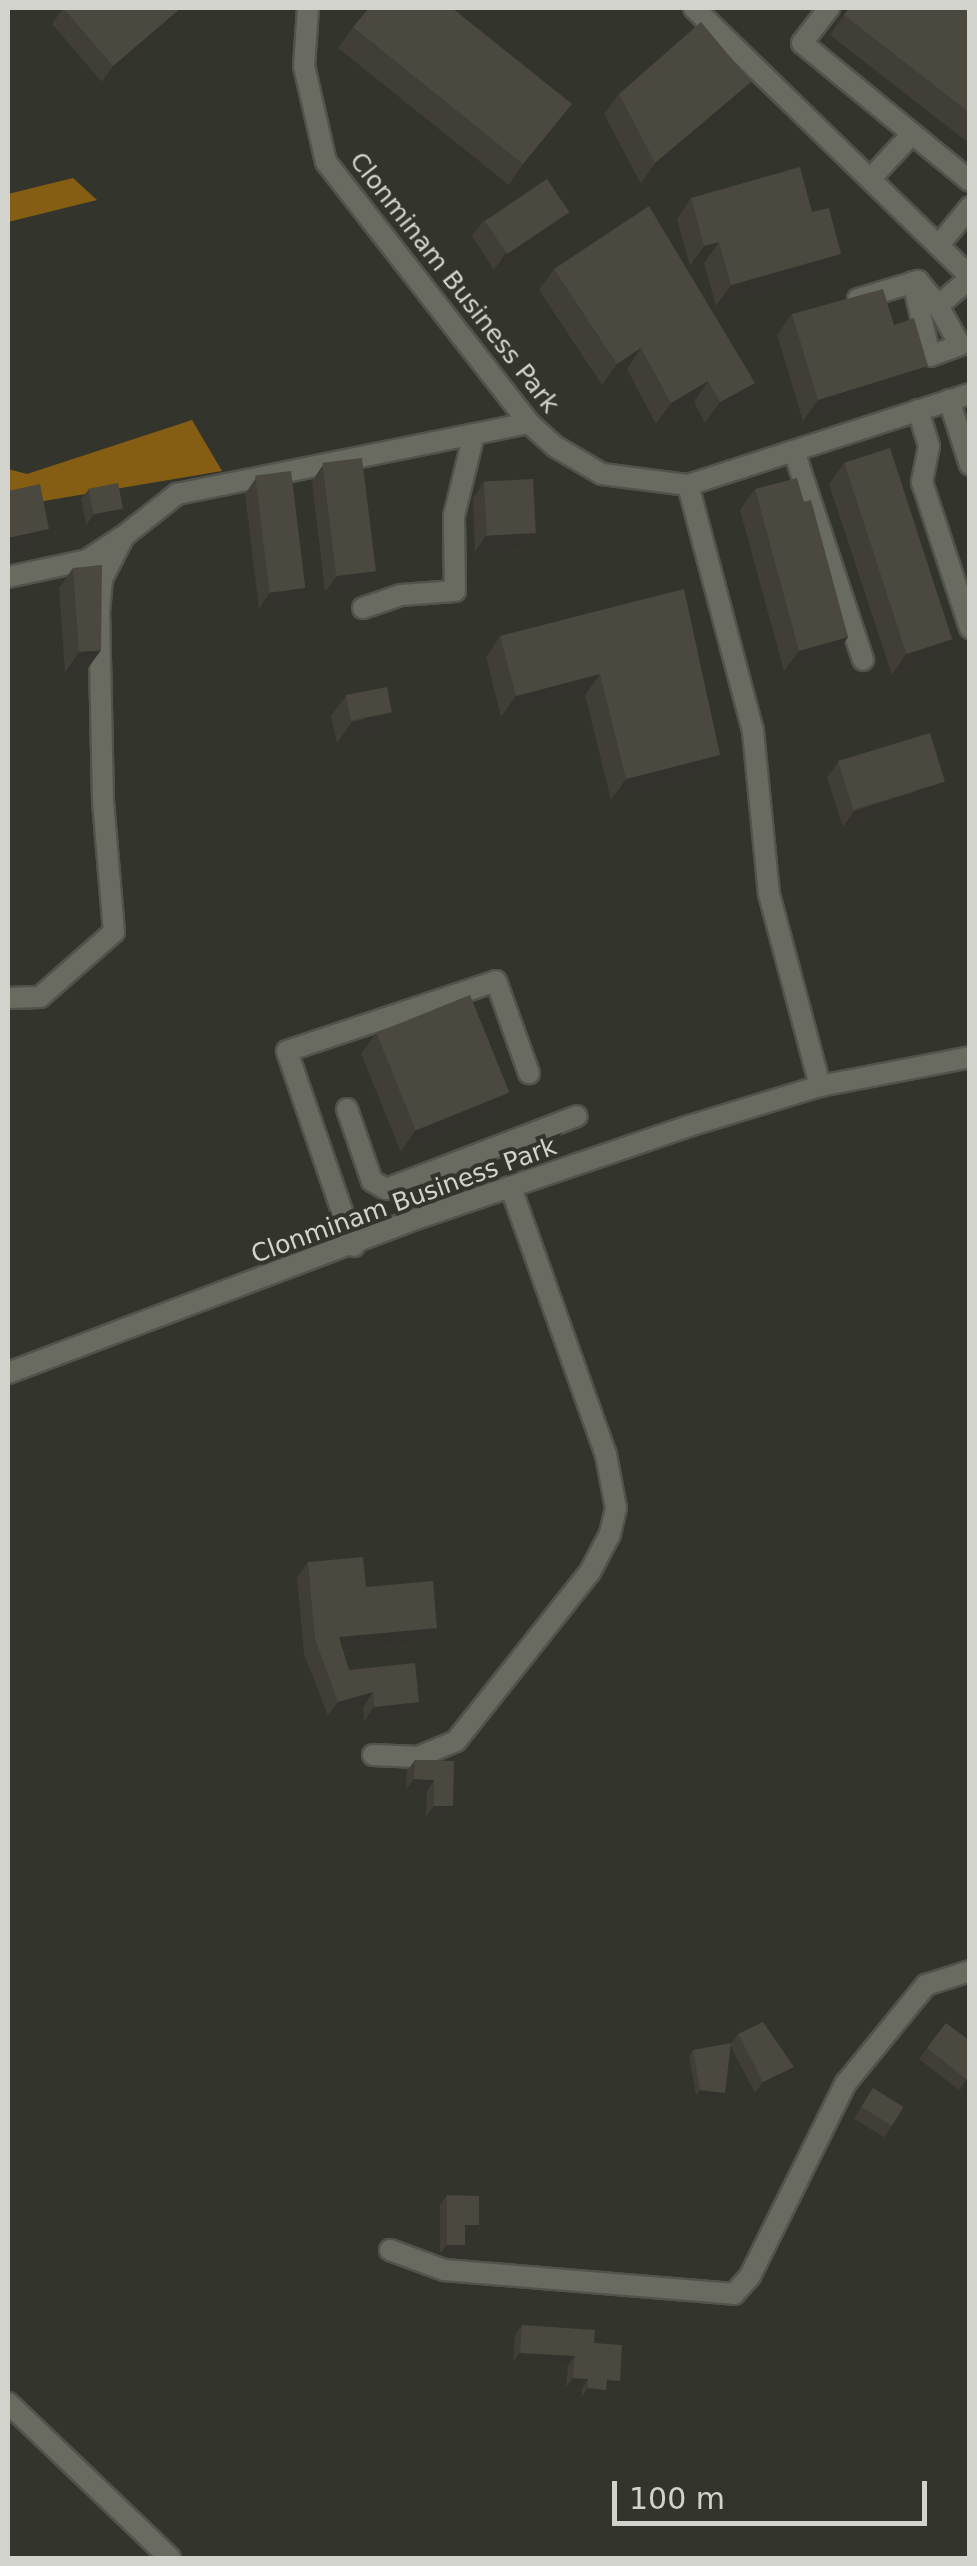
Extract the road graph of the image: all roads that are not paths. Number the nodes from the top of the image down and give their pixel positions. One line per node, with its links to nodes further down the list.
1 (308, 8): 15 (street, Clonminam Business Park)
2 (694, 8): 5 (street)
3 (829, 8): 4 (street)
4 (912, 134): 5 (street); 6 (street)
5 (872, 178): 8 (street)
6 (970, 181)
7 (970, 206): 8 (street)
8 (938, 245): 9 (street)
9 (970, 277): 12 (street)
10 (913, 282): 11 (street); 12 (street); 12 (street)
11 (837, 305)
12 (938, 306)
13 (959, 397): 14 (street, Clonminam Business Park); 18 (street)
14 (918, 410): 17 (street, Clonminam Business Park); 23 (street)
15 (529, 422): 16 (street); 19 (street, Clonminam Business Park)
16 (474, 434): 20 (street); 22 (street)
17 (794, 451): 19 (street, Clonminam Business Park); 24 (street)
18 (970, 465)
19 (688, 485): 28 (street)
20 (124, 536): 21 (street); 25 (street)
21 (8, 577)
22 (364, 608)
23 (970, 628)
24 (863, 660)
25 (8, 998)
26 (970, 1057): 28 (street, Clonminam Business Park)
27 (529, 1073): 30 (street)
28 (820, 1086): 31 (street, Clonminam Business Park)
29 (577, 1116): 30 (street)
30 (316, 1134): 32 (street)
31 (510, 1188): 32 (street, Clonminam Business Park); 34 (street)
32 (354, 1246): 33 (street, Clonminam Business Park)
33 (8, 1374)
34 (373, 1755)
35 (970, 1971): 36 (street)
36 (390, 2250)
37 (8, 2403): 38 (street)
38 (170, 2558)

